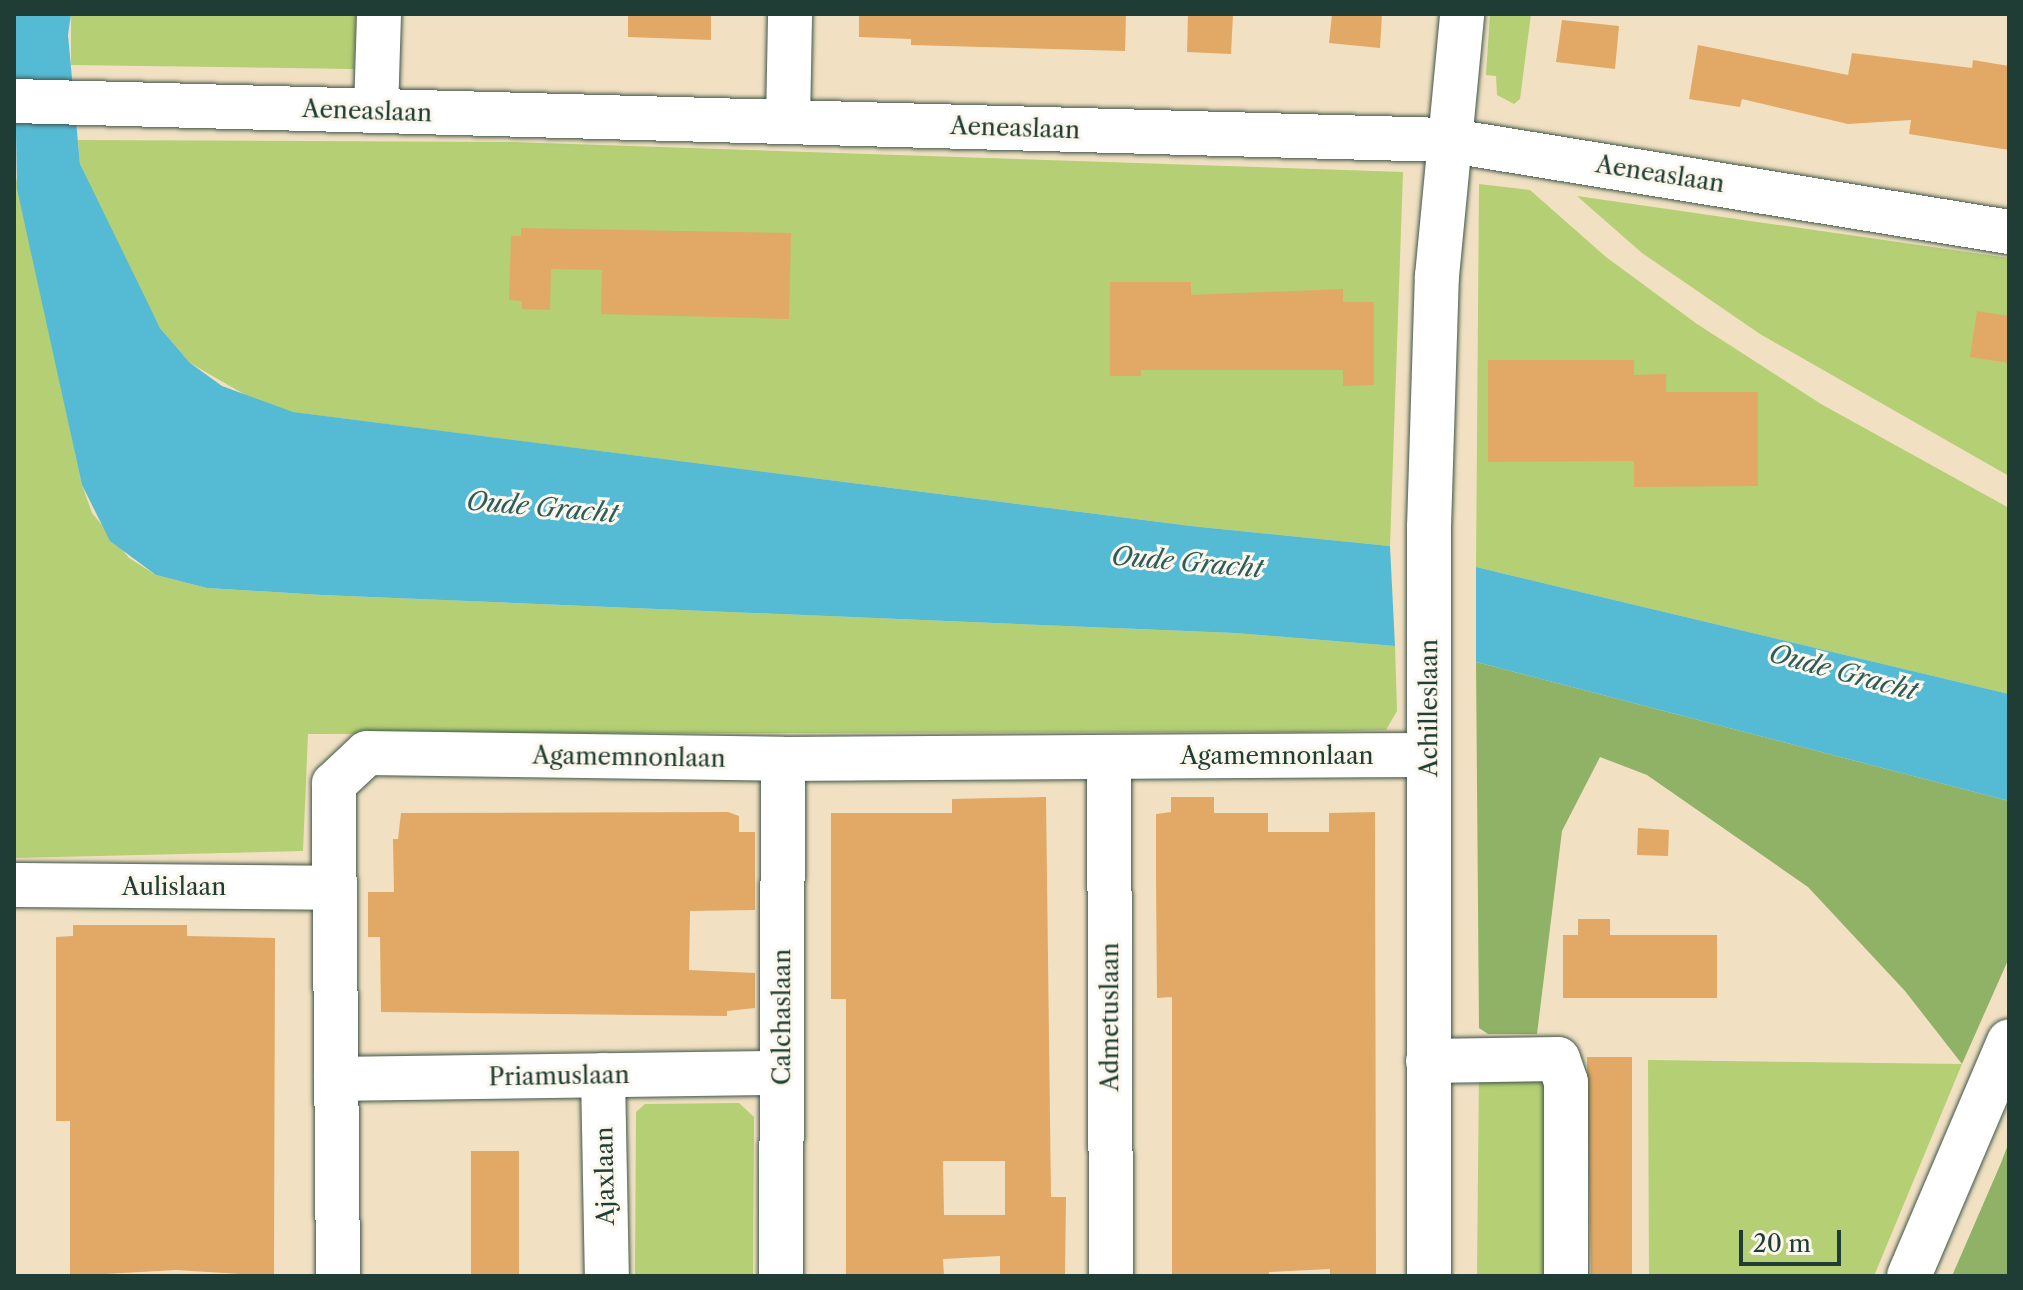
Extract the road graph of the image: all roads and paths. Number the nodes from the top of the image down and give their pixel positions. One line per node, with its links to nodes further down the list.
1 (379, 14): 5 (street)
2 (790, 14): 6 (street)
3 (1462, 14): 7 (street, Achilleslaan)
4 (14, 101): 5 (street, Aeneaslaan)
5 (376, 111): 6 (street, Aeneaslaan)
6 (788, 122): 7 (street, Aeneaslaan)
7 (1446, 140): 8 (street, Aeneaslaan); 9 (street, Achilleslaan)
8 (2009, 232)
9 (1428, 755): 10 (street, Agamemnonlaan); 15 (street, Achilleslaan)
10 (1109, 758): 11 (street, Agamemnonlaan); 22 (street, Admetuslaan)
11 (783, 759): 13 (street, Agamemnonlaan); 16 (street, Calchaslaan)
12 (14, 885): 13 (street, Aulislaan)
13 (335, 888): 18 (street, Agamemnonlaan)
14 (2009, 1041): 25 (street)
15 (1428, 1061): 23 (street, Achilleslaan); 24 (street)
16 (782, 1073): 17 (street, Priamuslaan); 21 (street, Calchaslaan)
17 (603, 1075): 18 (street, Priamuslaan); 20 (street, Ajaxlaan)
18 (336, 1079): 19 (street, Agamemnonlaan)
19 (338, 1276)
20 (607, 1276)
21 (781, 1276)
22 (1111, 1276)
23 (1429, 1276)
24 (1566, 1276)
25 (1909, 1276)

